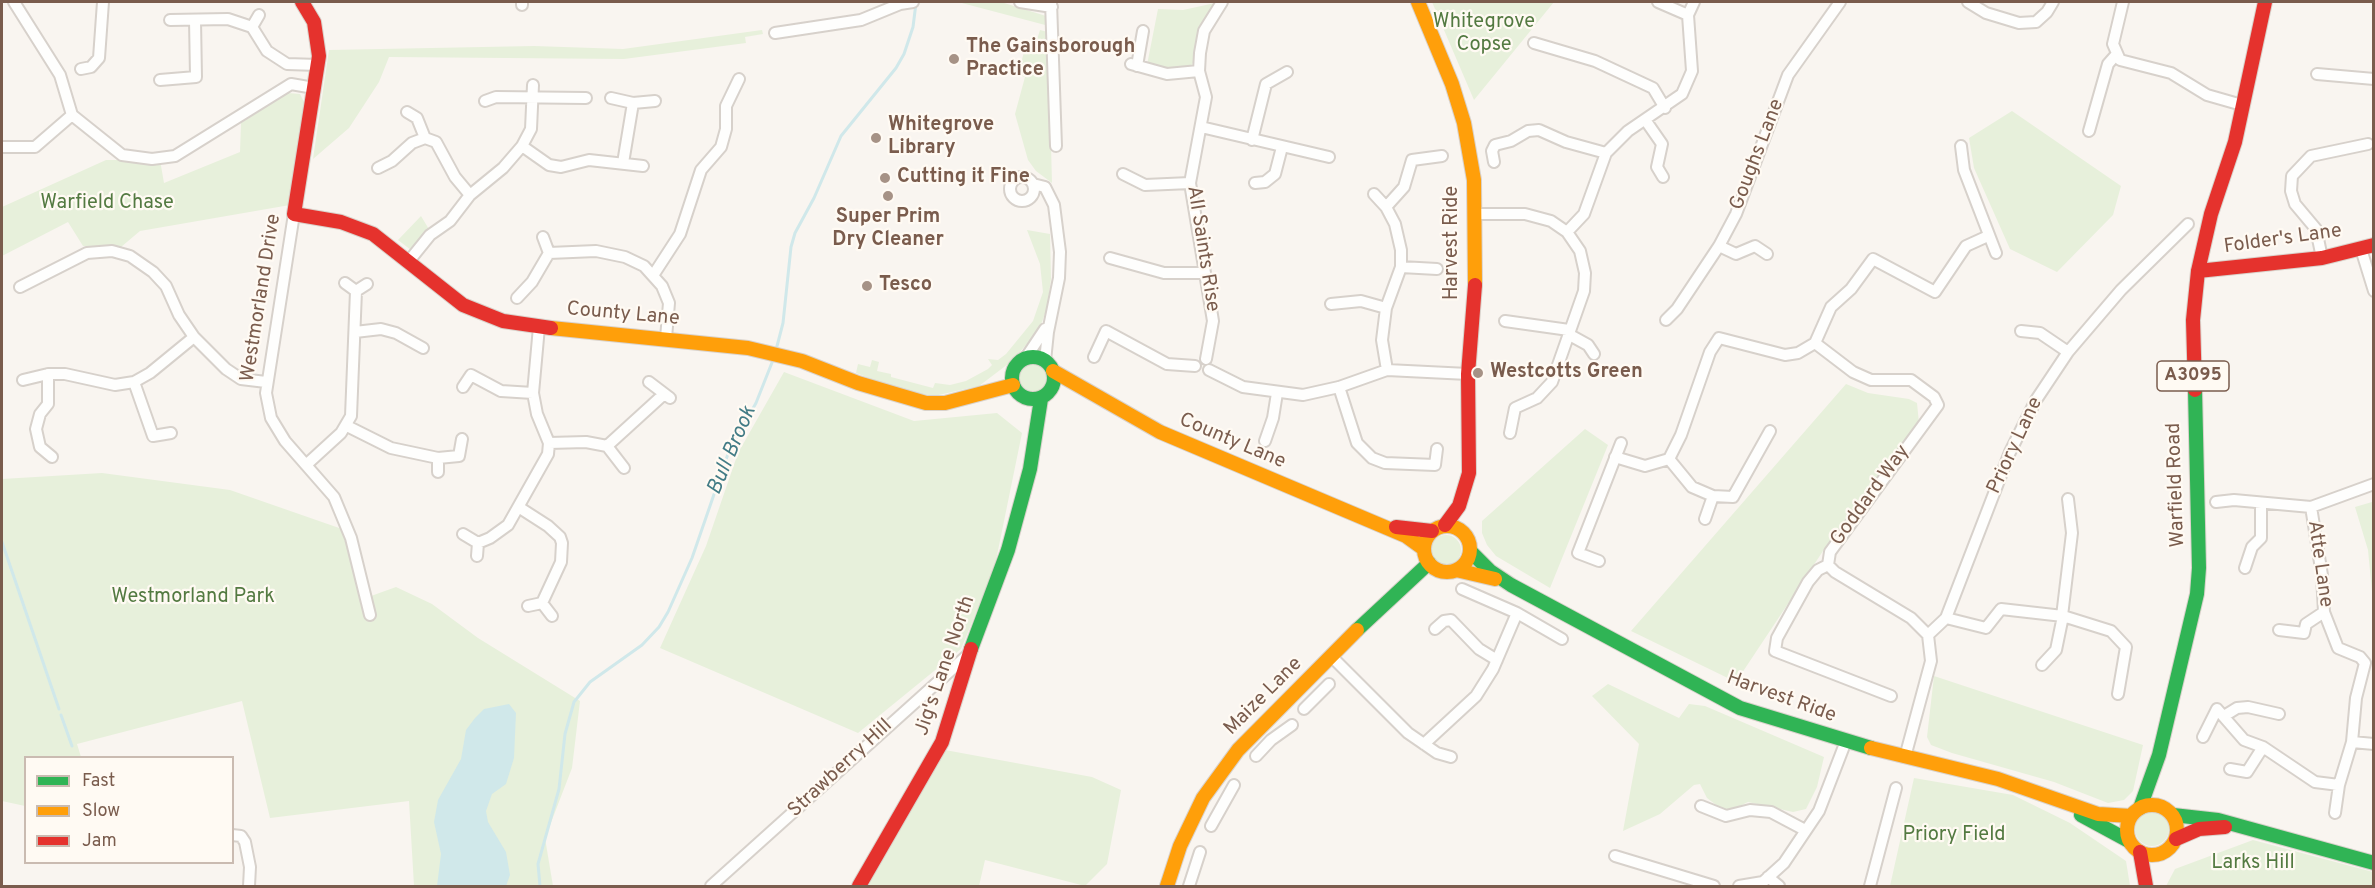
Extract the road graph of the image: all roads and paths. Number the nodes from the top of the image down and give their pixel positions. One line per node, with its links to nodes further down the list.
1 (14, 2): 44 (street)
2 (103, 2): 26 (street)
3 (302, 2): 25 (street, Westmorland Drive)
4 (913, 2): 22 (street)
5 (1020, 2): 15 (street)
6 (1222, 2): 27 (street, All Saints Rise)
7 (1418, 2): 73 (street, Harvest Ride)
8 (1658, 2): 17 (street)
9 (1694, 2): 17 (street)
10 (1840, 2): 79 (street, Goughs Lane)
11 (1968, 2): 12 (street)
12 (2053, 2)
13 (2123, 2): 24 (street)
14 (2265, 2): 41 (street, Warfield Road / A3095)
15 (1052, 4): 52 (street)
16 (259, 15): 20 (street)
17 (1688, 15): 42 (street)
18 (170, 20): 19 (street)
19 (195, 20): 20 (street); 31 (street)
20 (252, 27): 25 (street)
21 (1143, 30): 27 (street)
22 (775, 33)
23 (1534, 43): 42 (street)
24 (2116, 56): 41 (street); 47 (street)
25 (318, 65): 34 (street, Westmorland Drive)
26 (81, 69)
27 (1200, 71): 46 (street, All Saints Rise)
28 (1287, 72): 49 (street)
29 (2317, 74): 32 (street)
30 (739, 79): 91 (street)
31 (159, 80)
32 (2373, 80)
33 (533, 85): 35 (street)
34 (314, 88): 44 (street); 72 (street, Westmorland Drive)
35 (532, 97): 36 (street); 38 (street); 51 (street)
36 (586, 98)
37 (611, 98): 40 (street)
38 (485, 101)
39 (654, 101): 40 (street)
40 (633, 103): 60 (street)
41 (2242, 105): 89 (street, Warfield Road / A3095)
42 (1665, 108): 45 (street)
43 (407, 112): 48 (street)
44 (72, 115): 54 (street)
45 (1646, 120): 56 (street); 64 (street)
46 (1202, 128): 49 (street); 65 (street, All Saints Rise)
47 (2089, 131)
48 (425, 138): 62 (street); 69 (street)
49 (1252, 140): 55 (street)
50 (2368, 144): 85 (street)
51 (522, 146): 60 (street); 69 (street)
52 (1056, 146)
53 (1961, 146): 77 (street)
54 (2, 147)
55 (1282, 147): 58 (street); 66 (street)
56 (1606, 153): 59 (street); 76 (street)
57 (1442, 156): 71 (street)
58 (1329, 157)
59 (1494, 162)
60 (623, 163): 61 (street)
61 (643, 166)
62 (378, 168)
63 (1123, 174): 65 (street)
64 (1663, 177)
65 (1190, 183): 90 (street, All Saints Rise)
66 (1255, 183)
67 (1033, 184): 70 (street); 70 (street); 74 (street)
68 (1374, 194): 71 (street)
69 (470, 195): 86 (street)
70 (1032, 197): 74 (street)
71 (1386, 207): 87 (street)
72 (294, 214): 86 (street, County Lane); 125 (street, Westmorland Drive)
73 (1475, 214): 76 (street); 122 (street, Harvest Ride)
74 (1056, 216): 100 (street)
75 (2188, 224): 111 (street, Priory Lane)
76 (1567, 232): 106 (street)
77 (1988, 236): 82 (street); 109 (street)
78 (543, 237): 81 (street)
79 (1719, 246): 83 (street); 101 (street, Goughs Lane)
80 (2367, 247): 85 (street, Folder's Lane); 96 (street)
81 (549, 253): 91 (street); 97 (street)
82 (1996, 253)
83 (1767, 254)
84 (1110, 258): 90 (street)
85 (2322, 258): 89 (street, Folder's Lane)
86 (409, 261): 103 (street, County Lane)
87 (1401, 267): 88 (street); 99 (street)
88 (1437, 269)
89 (2198, 271): 210 (street, Warfield Road / A3095)
90 (1204, 273): 115 (street, All Saints Rise)
91 (654, 274): 108 (street)
92 (345, 284): 95 (street)
93 (367, 284): 95 (street)
94 (20, 287): 107 (street)
95 (356, 291): 105 (street)
96 (2373, 291)
97 (517, 298)
98 (1331, 304): 99 (street)
99 (1386, 308): 119 (street)
100 (1051, 318): 114 (street); 116 (street)
101 (1666, 320)
102 (1505, 321): 106 (street)
103 (539, 327): 108 (street, County Lane); 131 (street)
104 (2021, 331): 111 (street)
105 (355, 332): 110 (street); 135 (street)
106 (1568, 332): 112 (street); 138 (street)
107 (194, 337): 124 (street); 125 (street)
108 (666, 338): 133 (street, County Lane)
109 (1815, 343): 149 (street); 172 (street, Goddard Way)
110 (423, 348)
111 (2068, 352): 184 (street, Priory Lane)
112 (1594, 354)
113 (1094, 357): 117 (street)
114 (1025, 358): 116 (street); 120 (street)
115 (1206, 359): 117 (street); 118 (street, All Saints Rise)
116 (1049, 366): 129 (street, County Lane); 134 (street)
117 (1195, 366): 118 (street)
118 (1209, 370): 132 (street)
119 (1387, 370): 122 (street); 128 (street)
120 (1013, 371): 130 (street); 133 (street, County Lane)
121 (48, 374): 123 (street); 124 (street); 147 (street)
122 (1468, 374): 154 (street, Harvest Ride)
123 (23, 380)
124 (134, 382): 137 (street)
125 (266, 382): 150 (street, Westmorland Drive)
126 (650, 382): 144 (street)
127 (464, 387): 131 (street)
128 (1339, 387): 132 (street); 145 (street)
129 (1086, 390): 134 (street); 162 (street, County Lane)
130 (1018, 391): 133 (street, County Lane); 134 (street); 143 (street, Jig's Lane North)
131 (533, 393): 141 (street)
132 (1277, 393): 140 (street)
133 (969, 395)
134 (1046, 395): 143 (street, Jig's Lane North)
135 (347, 426): 148 (street); 150 (street)
136 (1770, 431): 155 (street)
137 (171, 433)
138 (1510, 433)
139 (462, 439): 148 (street)
140 (1265, 441)
141 (549, 443): 144 (street); 160 (street)
142 (1621, 443): 146 (street)
143 (1032, 444): 189 (street, Jig's Lane North)
144 (607, 446): 151 (street)
145 (1437, 449)
146 (1615, 457): 149 (street); 170 (street)
147 (52, 458)
148 (438, 458): 152 (street)
149 (1669, 459): 155 (street)
150 (306, 465): 181 (street, Westmorland Drive)
151 (624, 468)
152 (438, 472)
153 (2373, 484): 159 (street)
154 (1465, 493): 163 (street, Harvest Ride); 164 (street, Harvest Ride)
155 (1713, 496): 161 (street)
156 (2068, 499): 183 (street)
157 (2216, 502): 158 (street)
158 (2262, 503): 159 (street); 173 (street)
159 (2311, 507): 179 (street, Atte Lane)
160 (520, 508): 166 (street); 177 (street)
161 (1705, 519)
162 (1368, 521): 163 (street, County Lane); 167 (street, County Lane)
163 (1439, 528): 164 (street); 167 (street)
164 (1463, 532): 168 (street)
165 (463, 534): 166 (street)
166 (478, 543): 169 (street)
167 (1424, 549): 171 (street)
168 (1470, 551): 174 (street); 175 (street, Harvest Ride)
169 (477, 556)
170 (1599, 561)
171 (1429, 563): 174 (street); 190 (street, Maize Lane)
172 (1828, 565): 187 (street, Goddard Way); 196 (street)
173 (2245, 568)
174 (1456, 570): 175 (street, Harvest Ride)
175 (1511, 585): 205 (street, Harvest Ride)
176 (1462, 589): 180 (street)
177 (542, 603): 178 (street); 182 (street)
178 (528, 606)
179 (2324, 612): 186 (street); 206 (street, Atte Lane)
180 (1517, 613): 188 (street); 191 (street)
181 (370, 615)
182 (552, 616)
183 (2062, 616): 184 (street); 192 (street); 195 (street)
184 (1946, 618): 187 (street, Priory Lane)
185 (1435, 629): 191 (street)
186 (2279, 630)
187 (1928, 635): 212 (street)
188 (1562, 639)
189 (970, 652): 240 (street, Strawberry Hill); 241 (street, Jig's Lane North)
190 (1331, 656): 194 (street, Maize Lane); 207 (street)
191 (1497, 660): 207 (street)
192 (2042, 665)
193 (1329, 684): 197 (street)
194 (1302, 686): 197 (street); 202 (street, Maize Lane)
195 (2118, 694)
196 (1891, 696)
197 (1314, 698): 198 (street)
198 (1304, 709)
199 (2279, 714): 200 (street)
200 (2224, 716): 203 (street); 209 (street)
201 (1292, 725): 204 (street)
202 (1260, 728): 204 (street); 218 (street, Maize Lane)
203 (2203, 737)
204 (1271, 740): 211 (street)
205 (1846, 741): 212 (street, Harvest Ride); 226 (street)
206 (2352, 742): 208 (street); 216 (street, Atte Lane)
207 (1424, 744): 213 (street)
208 (2373, 744)
209 (2263, 747): 214 (street); 216 (street)
210 (2159, 755): 222 (street, Warfield Road / A3095); 223 (street, Warfield Road / A3095)
211 (1256, 756)
212 (1905, 756): 219 (street, Harvest Ride)
213 (1451, 757)
214 (2230, 769)
215 (1234, 785): 221 (street)
216 (2339, 785): 224 (street, Atte Lane)
217 (1896, 788): 246 (street)
218 (1203, 798): 221 (street); 236 (street, Maize Lane)
219 (2056, 800): 223 (street, Harvest Ride); 230 (street, Harvest Ride)
220 (1701, 806): 226 (street)
221 (1220, 808): 225 (street)
222 (2168, 811): 223 (street); 227 (street); 229 (street)
223 (2136, 812): 230 (street)
224 (2335, 813)
225 (1211, 826)
226 (1804, 830): 237 (street)
227 (2251, 830): 229 (street); 235 (street)
228 (234, 835): 239 (street)
229 (2176, 839): 233 (street)
230 (2129, 841): 232 (street)
231 (1200, 852): 238 (street)
232 (2140, 852): 233 (street); 247 (street)
233 (2163, 853): 248 (street)
234 (1615, 856): 243 (street)
235 (2373, 863)
236 (1172, 871): 238 (street); 242 (street, Maize Lane)
237 (1768, 877): 244 (street); 245 (street)
238 (1191, 882)
239 (249, 886)
240 (711, 886)
241 (859, 886)
242 (1167, 886)
243 (1714, 886)
244 (1739, 886)
245 (1779, 886)
246 (1870, 886)
247 (2146, 886)
248 (2152, 886)

